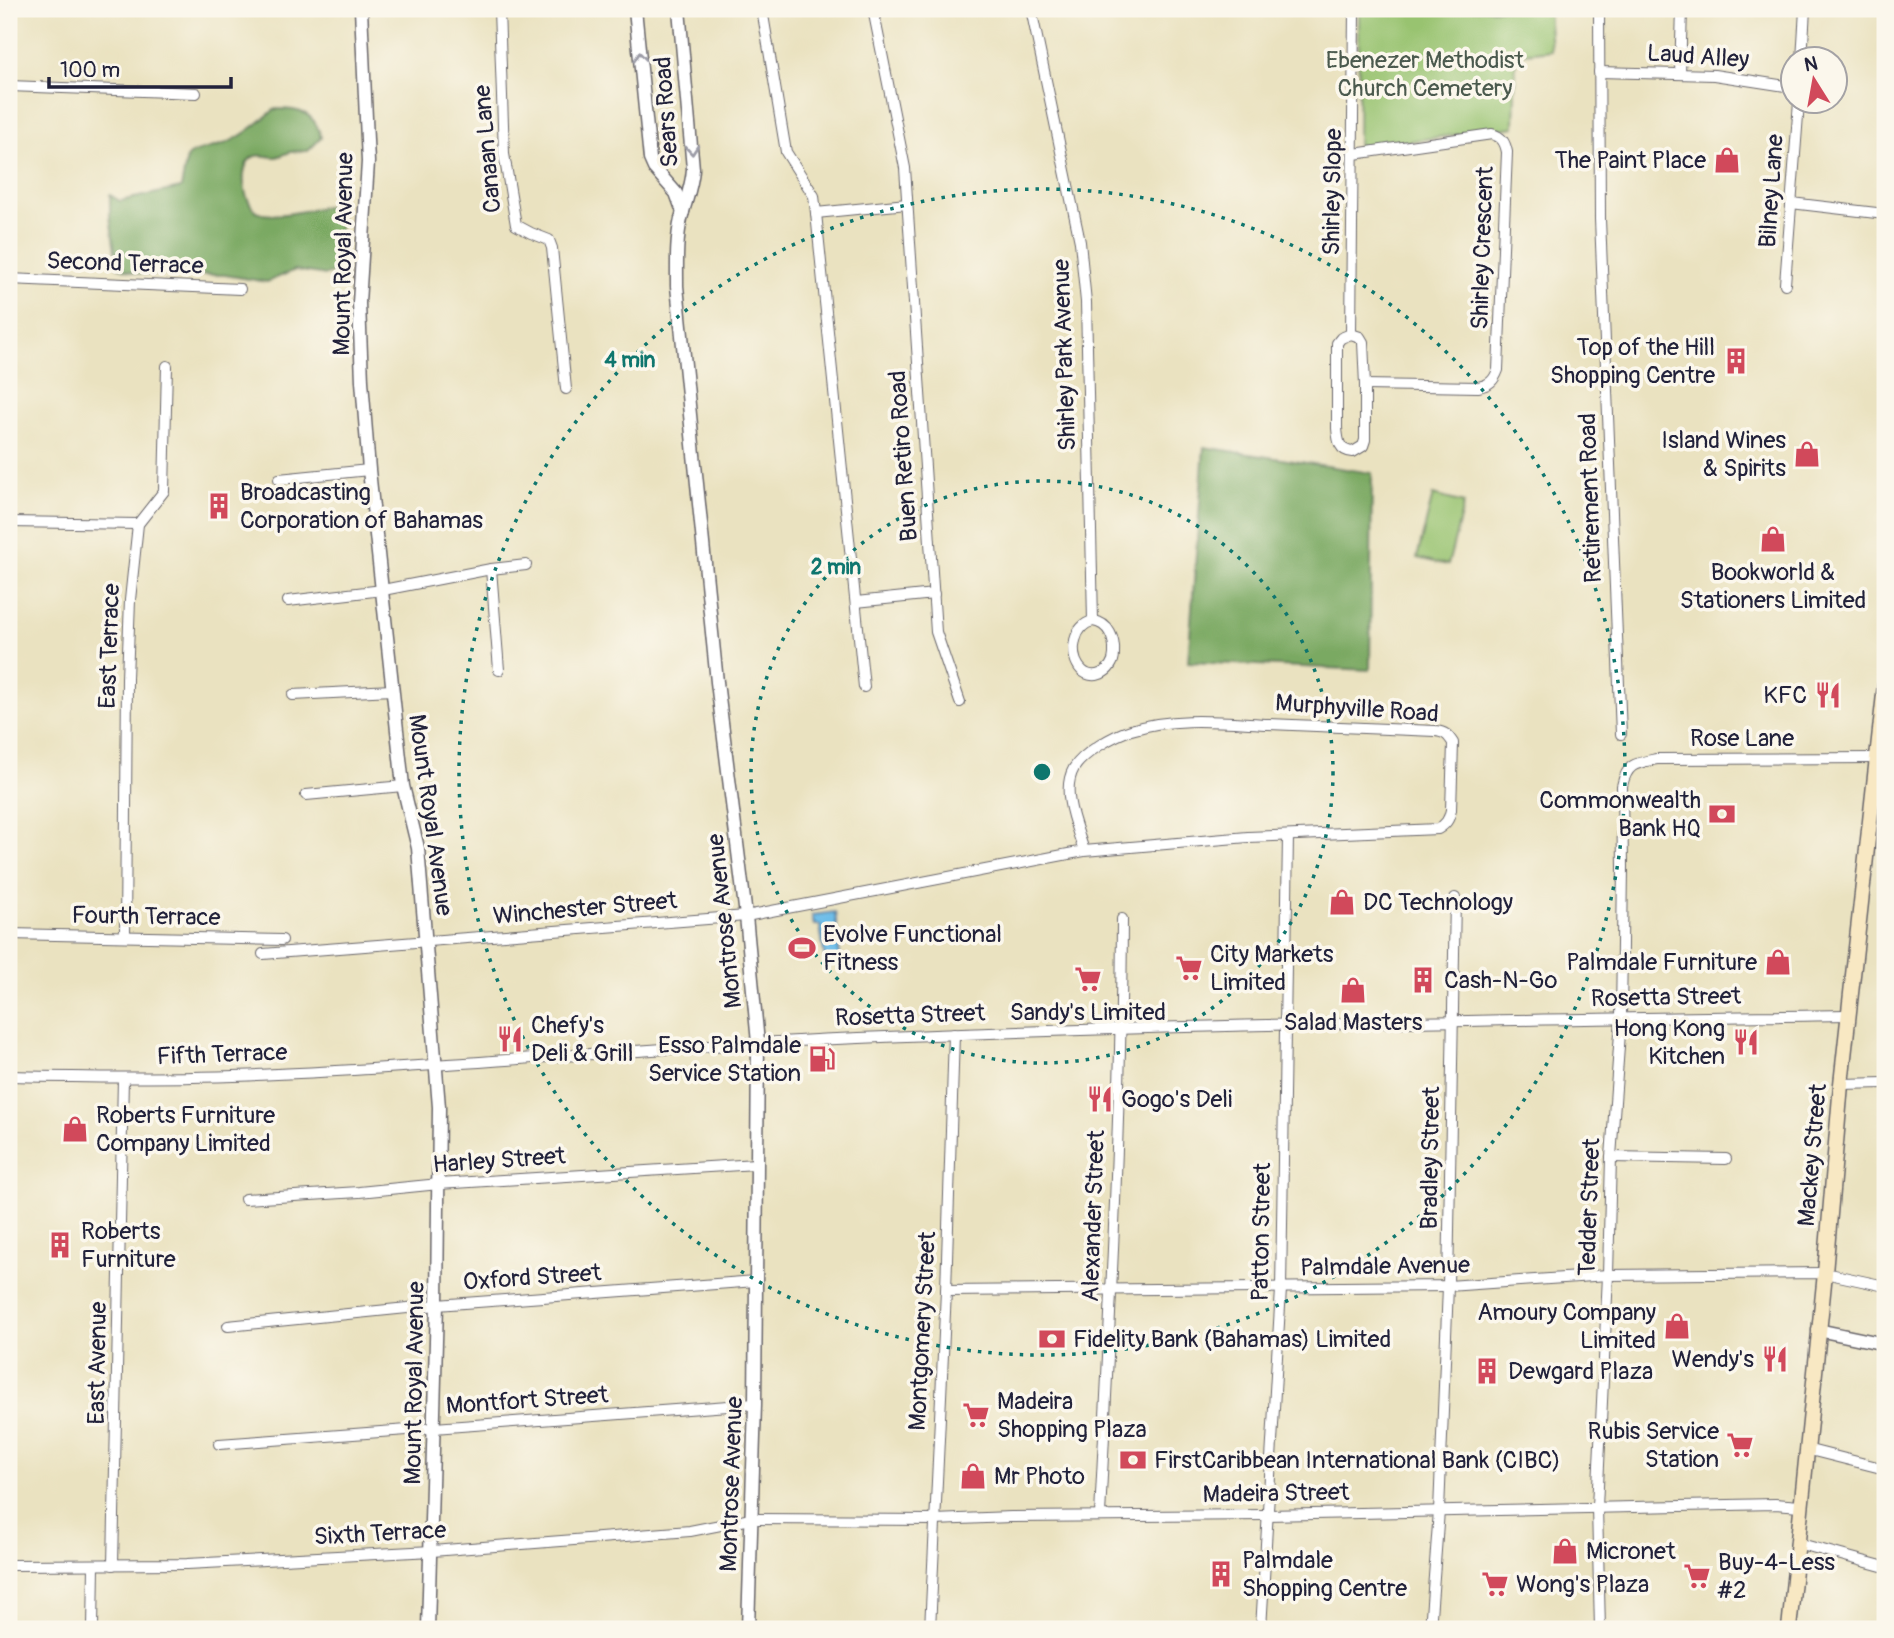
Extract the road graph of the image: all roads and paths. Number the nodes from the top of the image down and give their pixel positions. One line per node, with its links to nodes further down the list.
1 (361, 9): 32 (street, Mount Royal Avenue)
2 (499, 9): 31 (street, Canaan Lane)
3 (635, 9): 22 (street, one-way to 3)
4 (679, 9): 22 (street, Sears Road, one-way to 22)
5 (762, 9): 23 (street)
6 (873, 9): 21 (street, Buen Retiro Road)
7 (1031, 9): 42 (street, Shirley Park Avenue)
8 (1354, 9): 19 (street, Shirley Slope)
9 (1599, 9): 13 (street, Retirement Road)
10 (1682, 9): 14 (street)
11 (1805, 9): 12 (street)
12 (1803, 46)
13 (1599, 72): 14 (street, Laud Alley); 50 (street, Retirement Road)
14 (1680, 74): 15 (street, Laud Alley)
15 (1778, 85)
16 (9, 86): 17 (street)
17 (196, 93)
18 (1798, 116): 20 (street, Bilney Lane)
19 (1353, 154): 28 (street, Shirley Slope); 30 (street, Shirley Crescent)
20 (1791, 203): 24 (street); 26 (street, Bilney Lane)
21 (907, 204): 23 (street); 39 (street, Buen Retiro Road)
22 (684, 212): 58 (street, Montrose Avenue)
23 (816, 213): 41 (street)
24 (1885, 214)
25 (9, 279): 27 (street, Second Terrace)
26 (1785, 284)
27 (240, 289)
28 (1351, 334): 30 (street, Shirley Slope); 30 (street, Shirley Slope)
29 (167, 366): 35 (street)
30 (1365, 385)
31 (566, 389)
32 (369, 470): 33 (street); 38 (street, Mount Royal Avenue)
33 (279, 479)
34 (9, 522): 35 (street)
35 (138, 524): 61 (street, East Terrace)
36 (526, 565): 37 (street)
37 (491, 569): 38 (street); 43 (street)
38 (383, 590): 40 (street); 46 (street, Mount Royal Avenue)
39 (934, 594): 41 (street); 48 (street, Buen Retiro Road)
40 (288, 601)
41 (856, 602): 45 (street)
42 (1093, 621): 42 (street)
43 (499, 670)
44 (1885, 685): 49 (main road, Mackey Street)
45 (864, 687)
46 (392, 690): 47 (street); 52 (street, Mount Royal Avenue)
47 (293, 695)
48 (960, 702)
49 (1883, 725): 51 (main road, Mackey Street)
50 (1621, 734)
51 (1878, 758): 53 (street, Rose Lane); 65 (main road, Mackey Street)
52 (403, 786): 54 (street); 63 (street, Mount Royal Avenue)
53 (1622, 786): 66 (street, Tedder Street)
54 (306, 795)
55 (1289, 836): 56 (street, Murphyville Road); 56 (street, Murphyville Road); 68 (street, Patton Street)
56 (1084, 851): 58 (street, Murphyville Road)
57 (1455, 898): 67 (street, Bradley Street)
58 (746, 916): 63 (street, Winchester Street); 71 (street, Montrose Avenue)
59 (1122, 919): 69 (street, Alexander Street)
60 (9, 934): 61 (street, Fourth Terrace)
61 (125, 936): 62 (street, Fourth Terrace)
62 (282, 940)
63 (426, 941): 64 (street); 72 (street, Mount Royal Avenue)
64 (263, 954)
65 (1848, 1015): 66 (street, Rosetta Street); 76 (main road, Mackey Street)
66 (1620, 1019): 67 (street, Rosetta Street); 77 (street, Tedder Street)
67 (1452, 1022): 68 (street, Rosetta Street); 85 (street, Bradley Street)
68 (1286, 1026): 69 (street, Rosetta Street); 87 (street, Patton Street)
69 (1121, 1030): 70 (street, Rosetta Street); 88 (street, Alexander Street)
70 (954, 1034): 71 (street, Rosetta Street); 89 (street, Montgomery Street)
71 (758, 1043): 72 (street, Rosetta Street); 79 (street, Montrose Avenue)
72 (436, 1065): 74 (street, Fifth Terrace); 80 (street, Mount Royal Avenue)
73 (9, 1076): 74 (street, Fifth Terrace)
74 (123, 1078): 110 (street, East Avenue)
75 (1885, 1083): 76 (street)
76 (1841, 1084): 82 (main road, Mackey Street)
77 (1611, 1157): 78 (street); 83 (street, Tedder Street)
78 (1726, 1159)
79 (756, 1164): 80 (street, Harley Street); 84 (street, Montrose Avenue)
80 (439, 1184): 81 (street, Harley Street); 90 (street, Mount Royal Avenue)
81 (245, 1199)
82 (1825, 1273): 83 (street, Palmdale Avenue); 86 (street, Palmdale Avenue); 92 (main road, Mackey Street)
83 (1608, 1275): 85 (street, Palmdale Avenue); 100 (street, Tedder Street)
84 (756, 1282): 90 (street, Oxford Street); 94 (street, Montrose Avenue)
85 (1448, 1286): 87 (street, Palmdale Avenue); 101 (street, Bradley Street)
86 (1885, 1286)
87 (1281, 1289): 88 (street, Palmdale Avenue); 103 (street, Patton Street)
88 (1112, 1290): 89 (street, Palmdale Avenue); 102 (street, Alexander Street)
89 (946, 1291): 105 (street, Montgomery Street)
90 (437, 1305): 91 (street, Oxford Street); 95 (street, Mount Royal Avenue)
91 (228, 1326)
92 (1818, 1330): 93 (street); 97 (main road, Mackey Street)
93 (1885, 1343)
94 (755, 1404): 95 (street, Montfort Street); 104 (street, Montrose Avenue)
95 (433, 1428): 96 (street, Montfort Street); 107 (street, Mount Royal Avenue)
96 (219, 1444)
97 (1806, 1449): 98 (street); 99 (main road, Mackey Street)
98 (1885, 1469)
99 (1800, 1506): 100 (street, Madeira Street); 106 (main road, Mackey Street)
100 (1597, 1507): 101 (street, Madeira Street); 118 (street, Tedder Street)
101 (1439, 1511): 103 (street, Madeira Street); 117 (street, Bradley Street)
102 (1100, 1515): 103 (street, Madeira Street); 105 (street, Madeira Street)
103 (1267, 1515): 116 (street, Patton Street)
104 (751, 1519): 105 (street, Madeira Street); 107 (street, Sixth Terrace); 114 (street, Montrose Avenue)
105 (934, 1520): 115 (street, Montgomery Street)
106 (1797, 1543): 111 (street); 119 (main road, Mackey Street)
107 (432, 1551): 110 (street, Sixth Terrace); 113 (street, Mount Royal Avenue)
108 (9, 1565): 109 (street, Sixth Terrace)
109 (94, 1565): 110 (street, Sixth Terrace); 112 (street)
110 (113, 1565)
111 (1885, 1567)
112 (93, 1629)
113 (428, 1629)
114 (748, 1629)
115 (930, 1629)
116 (1261, 1629)
117 (1430, 1629)
118 (1600, 1629)
119 (1788, 1629)

